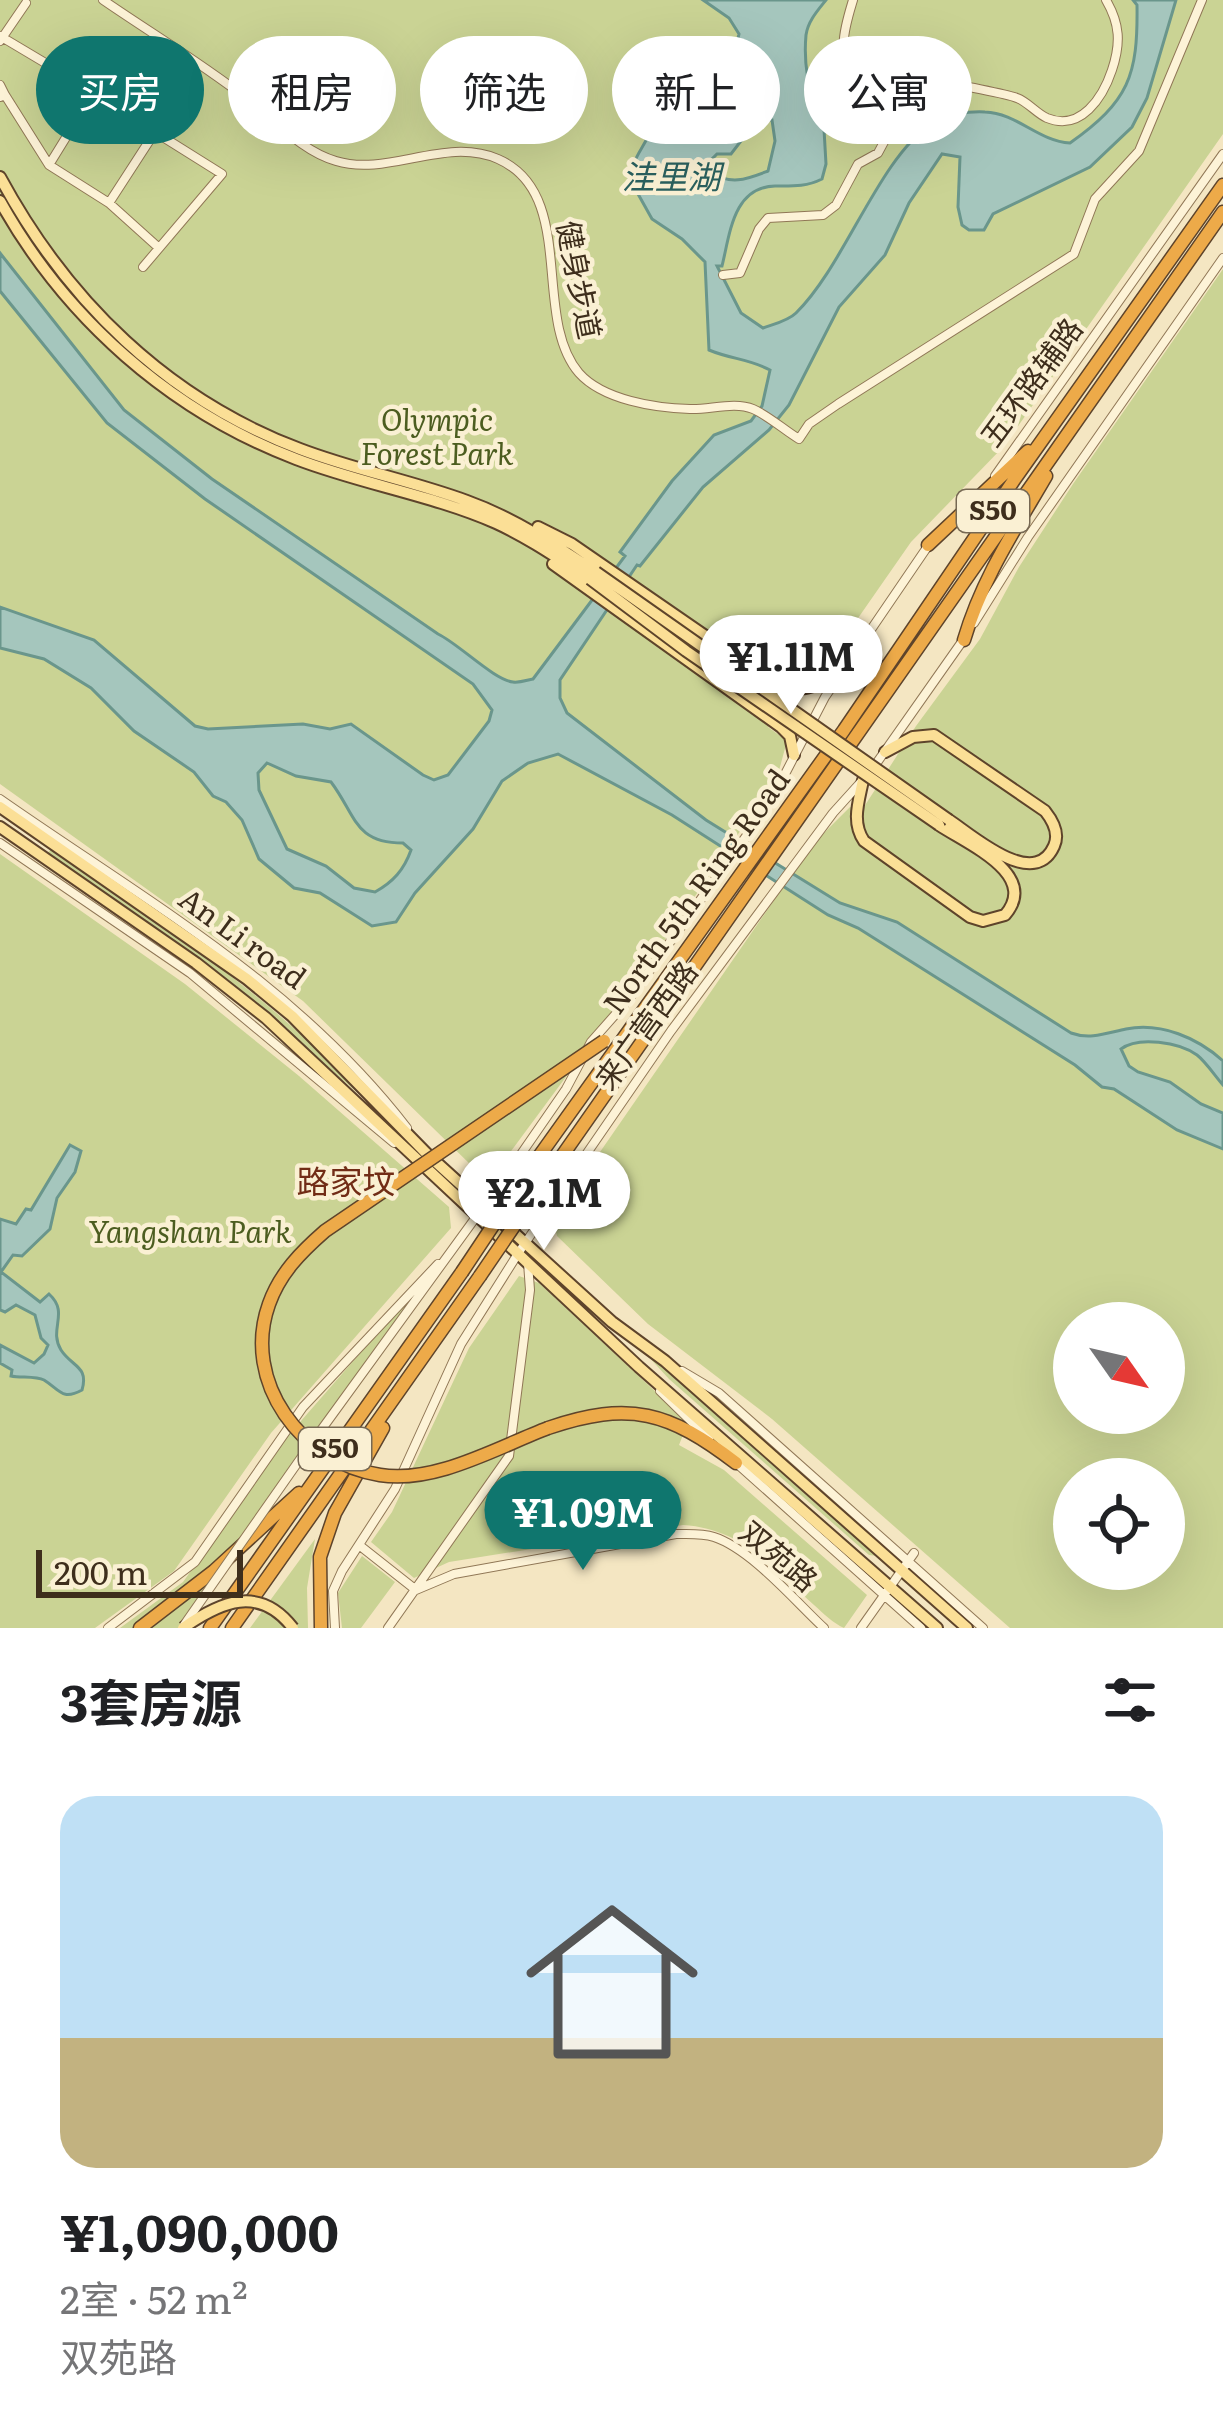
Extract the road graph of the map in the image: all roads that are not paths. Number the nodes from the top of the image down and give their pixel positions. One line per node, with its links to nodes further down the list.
1 (103, 0): 4 (street, 健身步道)
2 (853, 0): 6 (street)
3 (1106, 0): 9 (street)
4 (1202, 0)
5 (26, 3): 7 (street)
6 (845, 36)
7 (1, 38): 13 (street)
8 (0, 85): 10 (street)
9 (972, 89)
10 (3, 96): 13 (street)
11 (883, 144): 22 (street)
12 (1223, 154): 26 (street, 五环路辅路)
13 (49, 165): 17 (street)
14 (0, 178): 25 (main road)
15 (1223, 185): 24 (highway, North 5th Ring Road / S50)
16 (0, 201): 25 (main road)
17 (109, 203): 19 (street); 19 (street)
18 (1223, 212): 23 (highway, North 5th Ring Road / S50)
19 (159, 248): 21 (street)
20 (1223, 257): 28 (street, 来广营西路)
21 (143, 267)
22 (724, 275)
23 (1092, 399): 28 (highway); 39 (highway, North 5th Ring Road / S50)
24 (1050, 429): 26 (highway); 39 (highway, North 5th Ring Road / S50)
25 (498, 519): 27 (main road)
26 (928, 545): 29 (street, 五环路辅路)
27 (596, 576): 30 (main road); 31 (main road, bridge); 36 (main road, bridge)
28 (964, 640): 32 (street, 来广营西路)
29 (848, 661): 30 (main road); 33 (street, 五环路辅路)
30 (783, 684): 31 (main road)
31 (756, 711): 33 (main road)
32 (885, 752): 34 (street, 来广营西路); 36 (main road)
33 (794, 755): 42 (street, 五环路辅路)
34 (863, 780): 36 (main road); 43 (street, 来广营西路)
35 (0, 803): 41 (main road, An Li road)
36 (944, 822)
37 (0, 827): 41 (main road, An Li road)
38 (0, 843): 41 (street, An Li road)
39 (771, 843): 40 (highway, North 5th Ring Road / S50); 48 (highway, North 5th Ring Road / S50, bridge)
40 (650, 997): 49 (highway, bridge); 50 (highway, North 5th Ring Road / S50, bridge)
41 (423, 1156): 44 (main road, An Li road)
42 (508, 1173): 43 (street); 44 (street, 五环路辅路)
43 (549, 1208): 46 (street, 来广营西路)
44 (482, 1209): 45 (street, 五环路辅路); 46 (main road, An Li road)
45 (460, 1241): 55 (street); 57 (street, bridge)
46 (524, 1251): 47 (main road, An Li road); 51 (street, 来广营西路); 52 (main road, An Li road); 53 (street)
47 (638, 1367): 49 (street, An Li road); 54 (main road, An Li road)
48 (418, 1368): 59 (highway, North 5th Ring Road / S50); 61 (highway)
49 (736, 1463): 54 (street, An Li road)
50 (316, 1477): 56 (highway); 58 (highway, North 5th Ring Road / S50)
51 (358, 1545): 53 (street); 62 (street, 来广营西路)
52 (908, 1562): 54 (street); 68 (main road, An Li road); 69 (street, An Li road)
53 (416, 1590): 63 (street); 64 (street, 双苑路)
54 (887, 1591): 65 (street); 66 (street, An Li road); 67 (main road, An Li road)
55 (108, 1628)
56 (140, 1628)
57 (182, 1628): 60 (main road, bridge)
58 (210, 1628)
59 (232, 1628)
60 (293, 1628)
61 (321, 1628)
62 (335, 1628)
63 (388, 1628)
64 (824, 1628)
65 (861, 1628)
66 (921, 1628)
67 (937, 1628)
68 (968, 1628)
69 (983, 1628)

